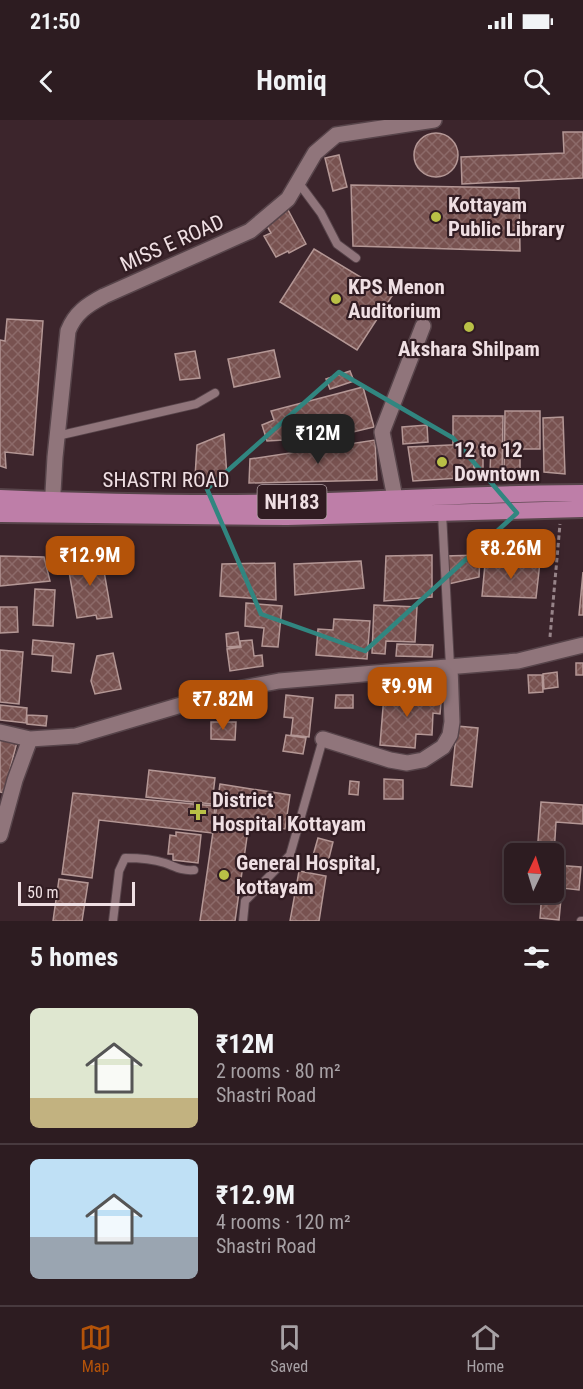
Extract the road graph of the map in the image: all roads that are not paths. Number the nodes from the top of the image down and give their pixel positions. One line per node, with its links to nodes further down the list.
1 (332, 120): 4 (street)
2 (428, 120): 3 (street); 4 (street)
3 (434, 120)
4 (336, 135): 5 (street, MISS E ROAD)
5 (298, 182): 6 (lane); 9 (street, MISS E ROAD)
6 (356, 258)
7 (423, 326): 12 (street)
8 (215, 393): 9 (lane)
9 (57, 436): 13 (street, MISS E ROAD)
10 (583, 493): 12 (highway, SHASTRI ROAD / NH183)
11 (0, 498): 13 (highway, SHASTRI ROAD / NH183)
12 (395, 498): 13 (highway, SHASTRI ROAD / NH183); 17 (street)
13 (52, 508): 16 (highway, SHASTRI ROAD / NH183); 17 (highway, SHASTRI ROAD / NH183)
14 (583, 509): 15 (highway, SHASTRI ROAD / NH183)
15 (442, 513): 17 (highway, SHASTRI ROAD / NH183); 19 (lane)
16 (0, 514)
17 (410, 514)
18 (583, 645): 19 (street)
19 (450, 666): 21 (street); 22 (street)
20 (0, 732): 21 (street)
21 (30, 739): 23 (street)
22 (323, 739): 26 (lane)
23 (0, 835)
24 (194, 870): 25 (lane)
25 (113, 921)
26 (243, 921)

